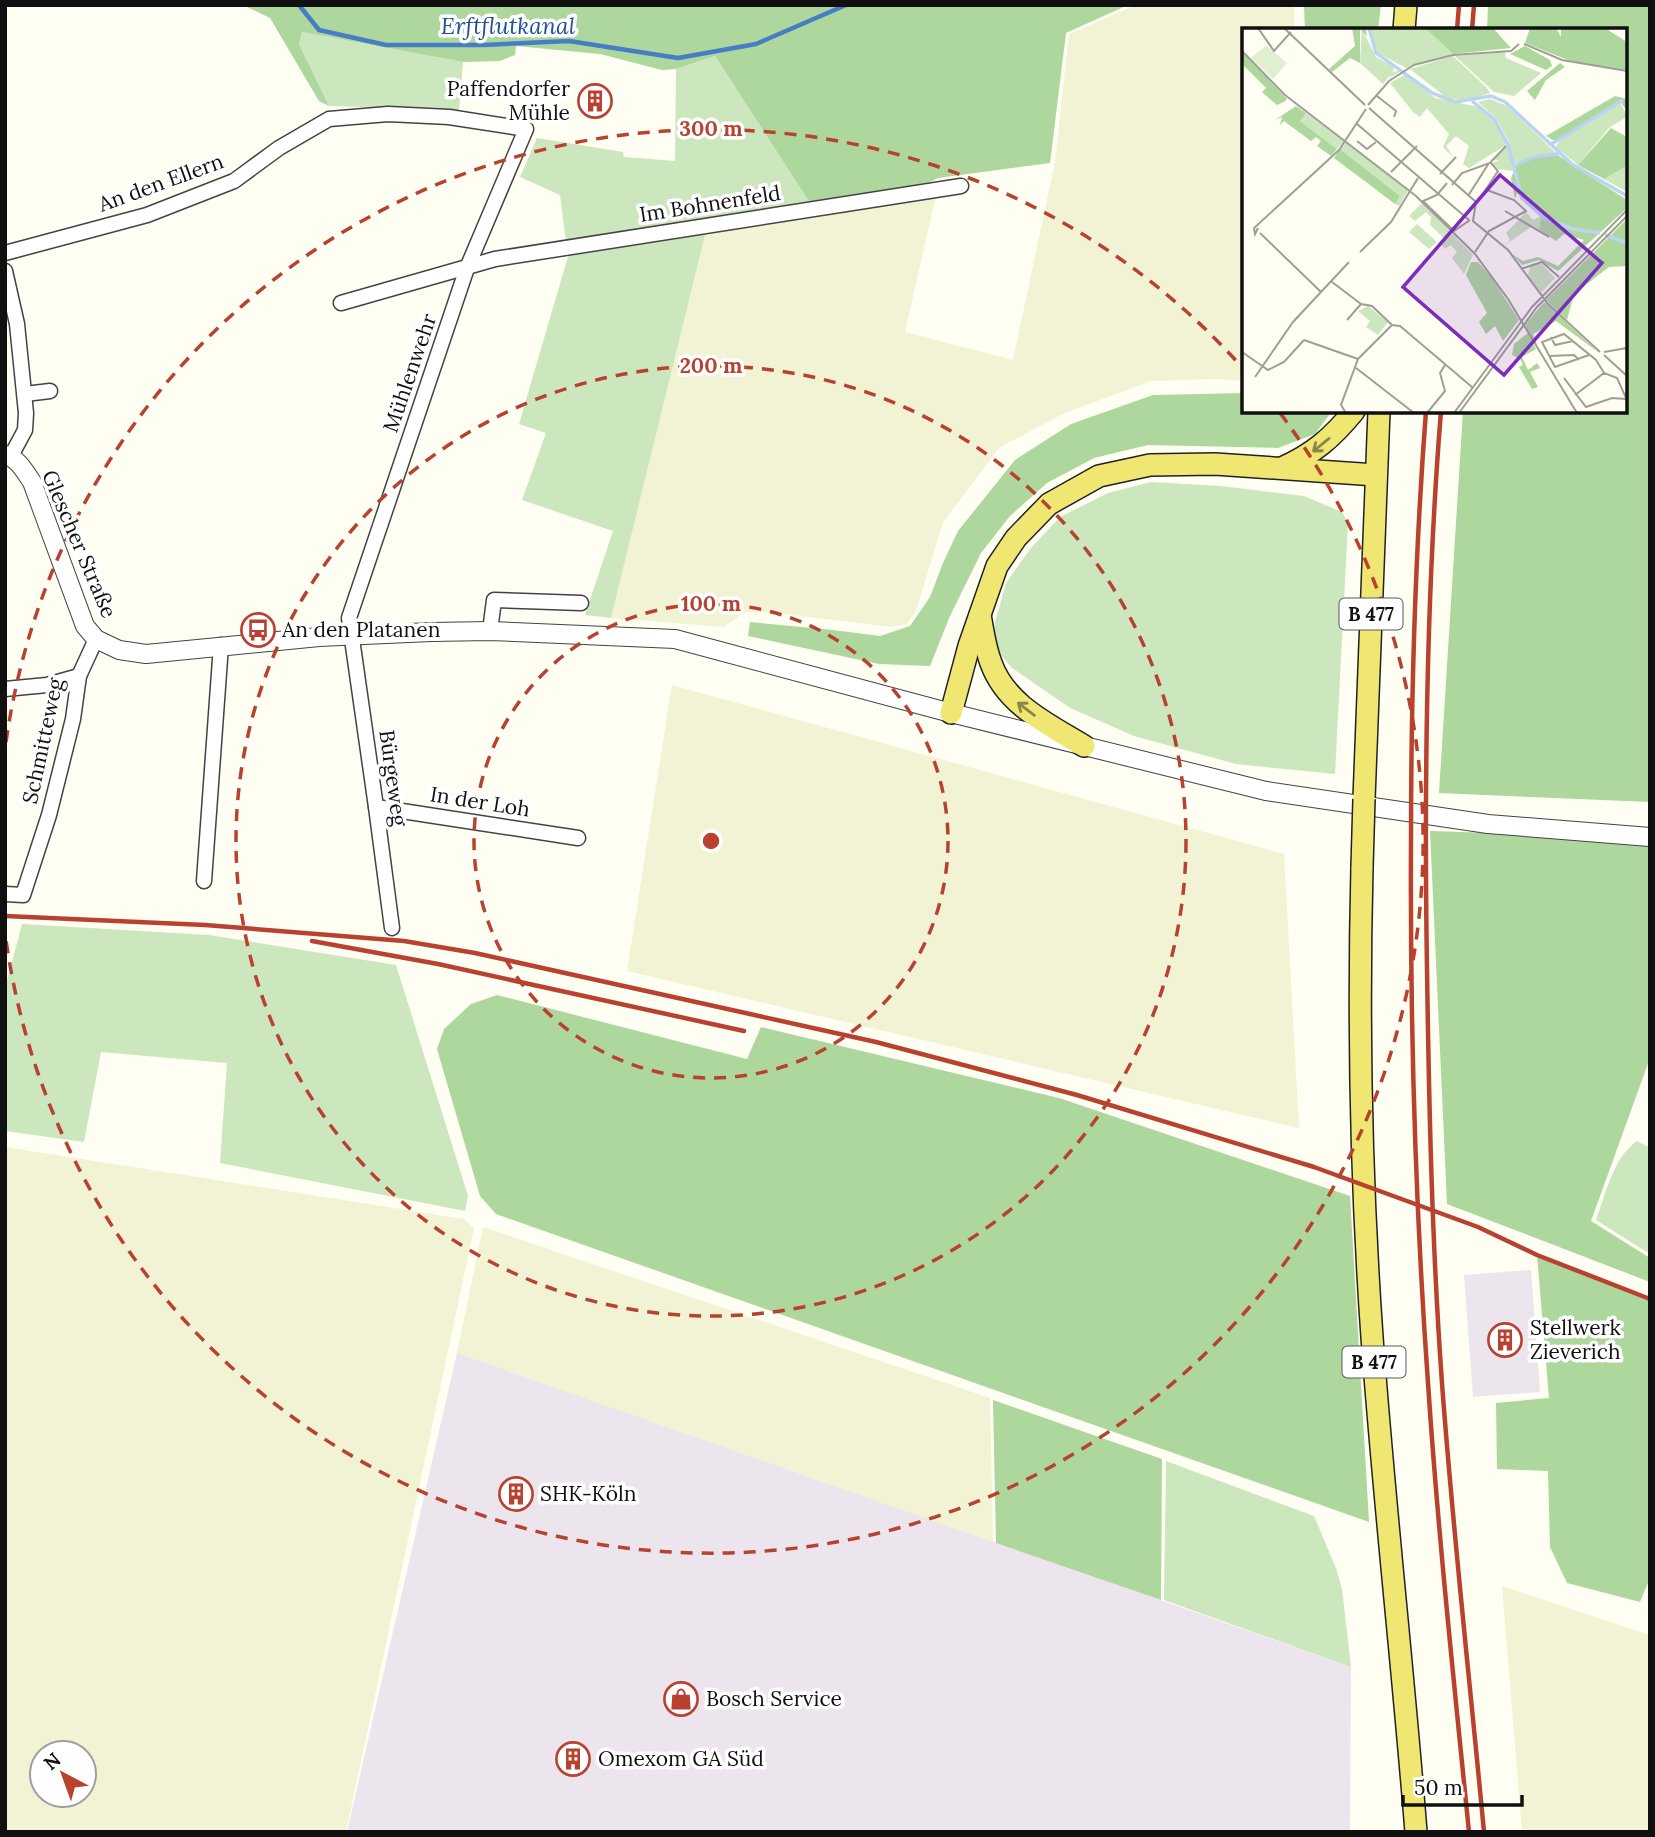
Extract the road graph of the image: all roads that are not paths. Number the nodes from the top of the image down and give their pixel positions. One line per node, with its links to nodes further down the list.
1 (1406, 5): 2 (main road)
2 (1404, 28)
3 (526, 129): 5 (street, An den Ellern); 6 (street, Mühlenwehr)
4 (961, 186): 6 (street, Im Bohnenfeld)
5 (5, 253)
6 (467, 268): 8 (street, Im Bohnenfeld); 19 (street, Mühlenwehr)
7 (5, 271): 10 (street)
8 (341, 303)
9 (50, 391): 10 (street)
10 (25, 394): 13 (street)
11 (1352, 413): 14 (main road, one-way to 14)
12 (1379, 413): 15 (main road, B 477)
13 (8, 455): 20 (street, Glescher Straße)
14 (1282, 468): 15 (main road); 17 (main road)
15 (1376, 475): 32 (main road, B 477, bridge)
16 (581, 603): 18 (street)
17 (980, 613): 24 (main road); 25 (main road, one-way to 17)
18 (490, 631): 19 (street, Glescher Straße); 24 (street, Glescher Straße)
19 (351, 635): 21 (street, Glescher Straße); 26 (street, Bürgeweg)
20 (96, 639): 21 (street, Glescher Straße); 22 (street, Schmitteweg)
21 (220, 645): 29 (street)
22 (79, 676): 23 (street); 30 (street, Schmitteweg)
23 (5, 689)
24 (951, 713): 25 (street, Glescher Straße)
25 (1084, 746): 27 (street, Glescher Straße)
26 (376, 807): 28 (street, In der Loh); 31 (street, Bürgeweg)
27 (1650, 837)
28 (578, 838)
29 (204, 881)
30 (5, 894)
31 (391, 928)
32 (1416, 1832)

